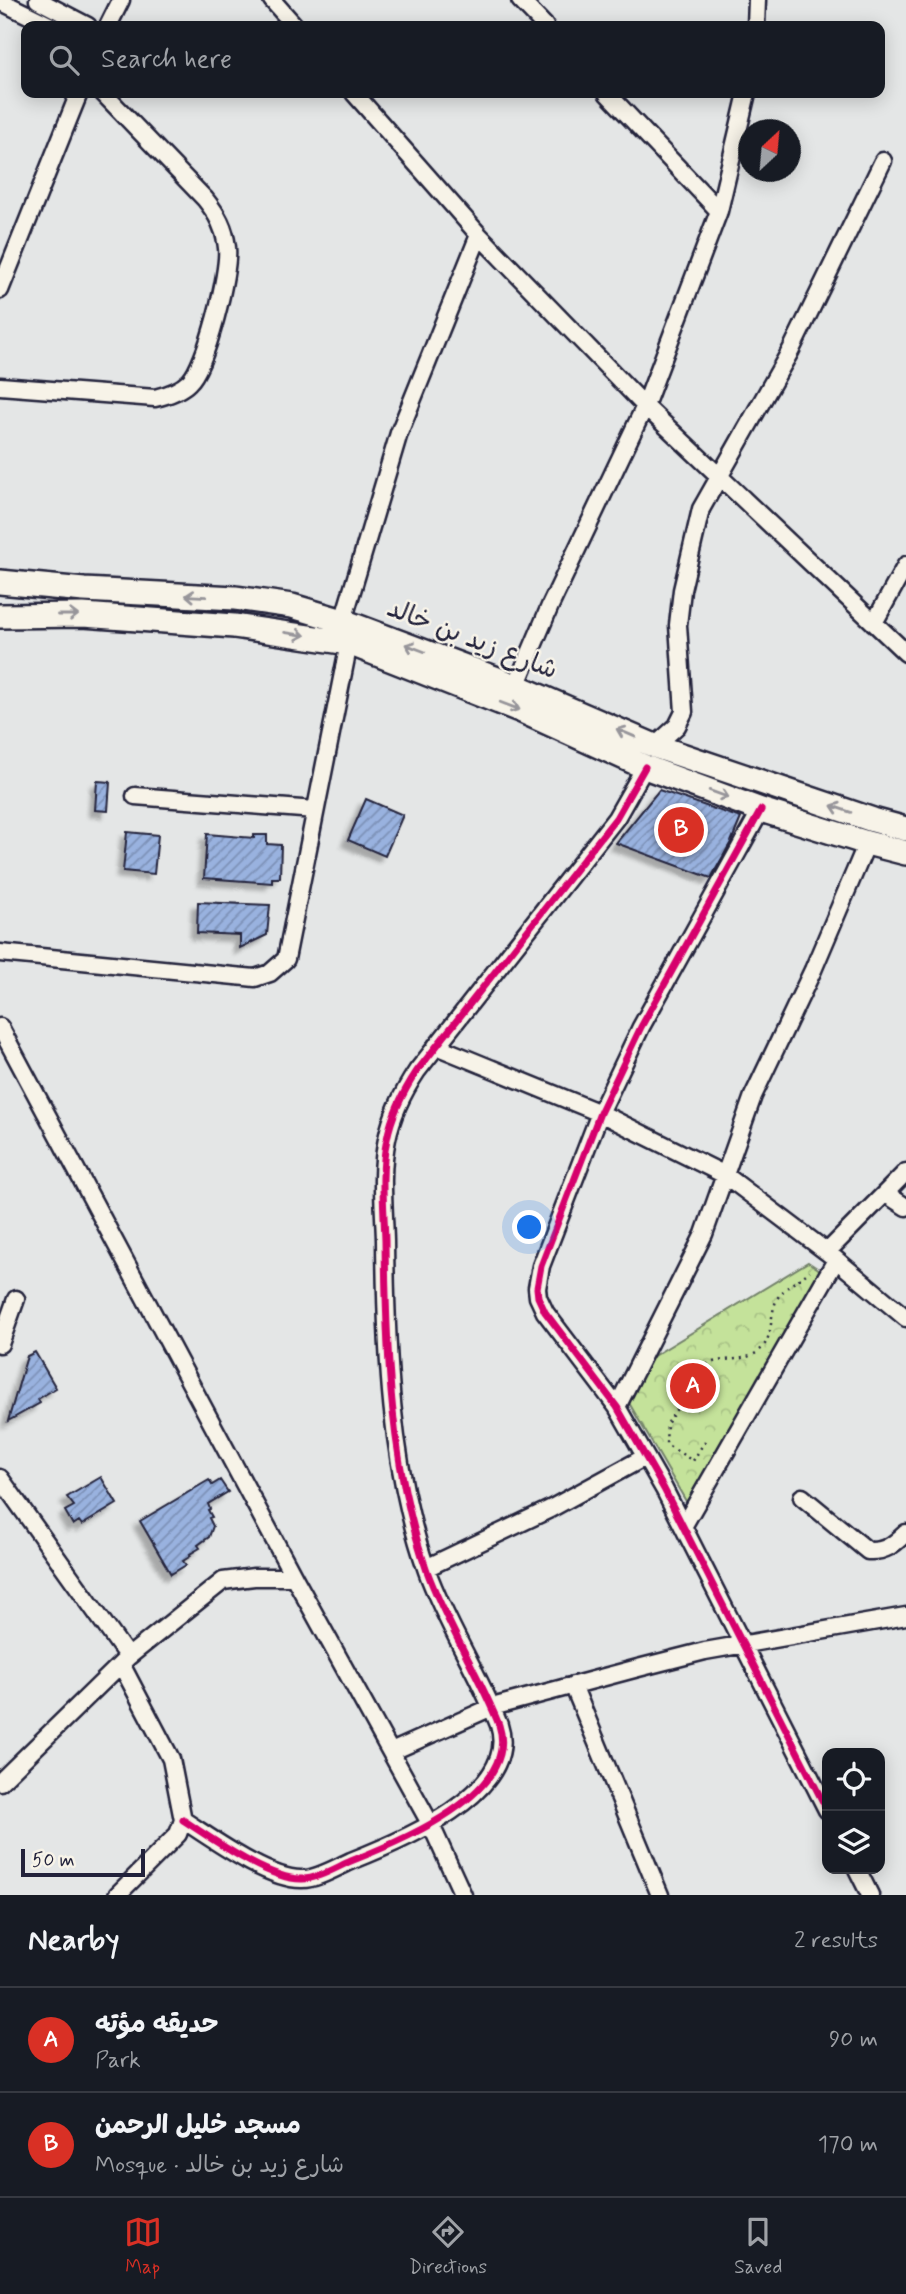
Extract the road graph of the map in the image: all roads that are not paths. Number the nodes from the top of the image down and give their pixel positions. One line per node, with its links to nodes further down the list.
1 (38, 0): 8 (street)
2 (121, 0): 9 (street)
3 (757, 0): 12 (street)
4 (0, 1): 7 (street)
5 (275, 1): 10 (street)
6 (522, 1): 11 (street)
7 (41, 21)
8 (78, 21)
9 (110, 21)
10 (291, 21)
11 (540, 21)
12 (756, 21)
13 (77, 98): 21 (street)
14 (108, 98): 22 (street)
15 (358, 98): 20 (street)
16 (612, 98): 19 (street)
17 (746, 98): 19 (street)
18 (883, 161): 24 (street)
19 (719, 211): 23 (street)
20 (478, 235): 23 (street); 28 (street)
21 (0, 290)
22 (0, 386)
23 (645, 406): 24 (street); 32 (street)
24 (719, 476): 29 (street); 33 (street)
25 (906, 565): 29 (street)
26 (0, 582): 28 (main road, شارع زيد بن خالد, one-way to 26)
27 (0, 615): 30 (main road, شارع زيد بن خالد, one-way to 30)
28 (343, 621): 32 (main road, شارع زيد بن خالد, one-way to 28)
29 (874, 623): 31 (street)
30 (349, 643): 33 (main road, شارع زيد بن خالد, one-way to 33); 35 (street)
31 (906, 653)
32 (516, 686): 33 (main road, شارع زيد بن خالد, one-way to 32)
33 (650, 756): 36 (main road, شارع زيد بن خالد, one-way to 36); 37 (main road, شارع زيد بن خالد, one-way to 33); 42 (street)
34 (135, 796): 35 (street)
35 (315, 810): 40 (street)
36 (761, 810): 38 (main road, شارع زيد بن خالد); 43 (street)
37 (906, 829)
38 (867, 843): 39 (main road, شارع زيد بن خالد); 45 (street)
39 (906, 853)
40 (0, 953)
41 (0, 1027): 59 (street)
42 (436, 1046): 43 (street); 58 (street)
43 (600, 1112): 45 (street); 52 (street)
44 (906, 1172): 46 (street)
45 (725, 1175): 48 (street); 52 (street)
46 (886, 1194): 47 (street); 48 (street)
47 (906, 1207)
48 (831, 1256): 50 (street); 56 (street)
49 (16, 1299): 51 (street)
50 (906, 1318)
51 (0, 1344)
52 (617, 1407): 53 (street)
53 (645, 1457): 56 (street); 58 (street)
54 (0, 1478): 62 (street)
55 (802, 1497): 57 (street)
56 (684, 1525): 61 (street)
57 (906, 1532)
58 (426, 1567): 64 (street)
59 (294, 1577): 62 (street); 65 (street)
60 (906, 1616): 61 (street)
61 (744, 1645): 63 (street); 67 (street)
62 (125, 1660): 66 (street); 68 (street)
63 (573, 1685): 64 (street); 73 (street)
64 (492, 1707): 65 (street); 69 (street)
65 (391, 1752): 69 (street)
66 (0, 1782)
67 (822, 1800)
68 (183, 1820): 69 (street); 71 (street)
69 (431, 1825): 72 (street)
70 (860, 1874): 74 (street)
71 (117, 1895)
72 (463, 1895)
73 (660, 1895)
74 (870, 1895)

